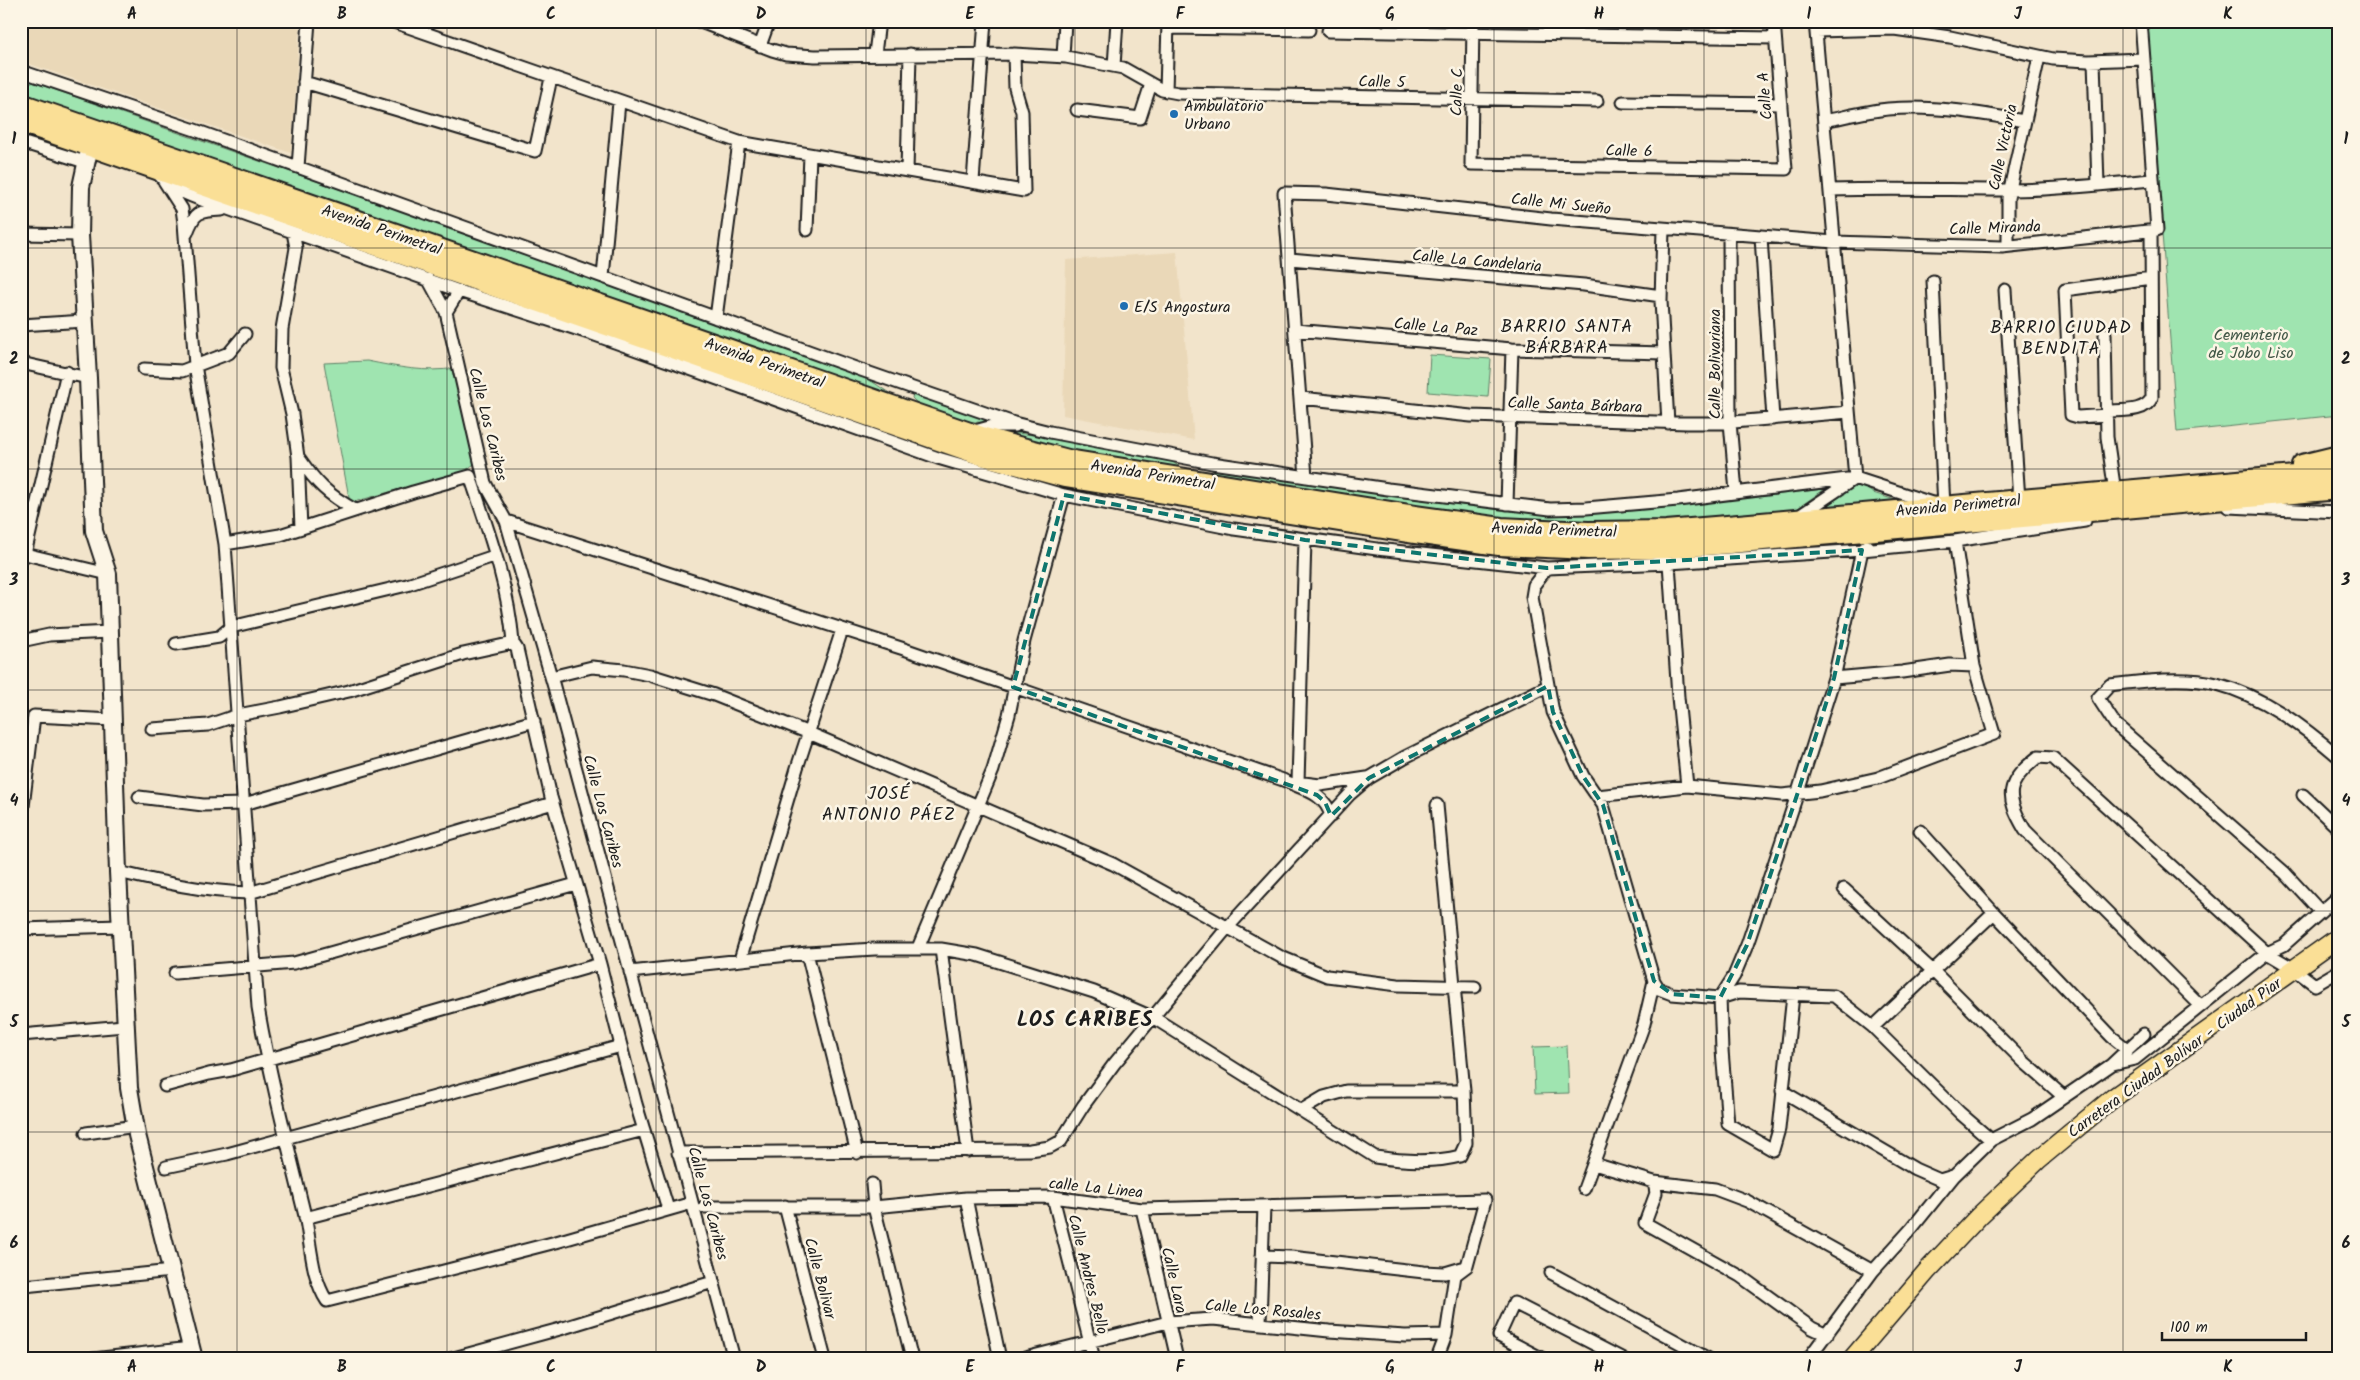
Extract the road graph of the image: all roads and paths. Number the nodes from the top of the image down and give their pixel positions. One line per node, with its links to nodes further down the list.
1 (309, 21): 29 (street)
2 (391, 21): 28 (street)
3 (698, 21): 17 (street)
4 (769, 21): 17 (street)
5 (879, 21): 18 (street)
6 (985, 21): 20 (street)
7 (1065, 21): 22 (street)
8 (1117, 21): 26 (street)
9 (1774, 21): 16 (street, Calle A)
10 (2141, 21): 24 (street)
11 (1168, 25): 14 (street); 31 (street)
12 (1815, 26): 23 (street); 39 (street)
13 (1473, 27): 15 (street); 16 (street); 32 (street, Calle C)
14 (1309, 30)
15 (1328, 31)
16 (1775, 38): 37 (street, Calle A)
17 (760, 46): 18 (street)
18 (875, 54): 19 (street)
19 (910, 54): 20 (street); 49 (street)
20 (981, 54): 21 (street); 52 (street)
21 (1014, 54): 22 (street); 52 (street)
22 (1063, 57): 26 (street)
23 (2039, 57): 25 (street); 40 (street, Calle Victoria)
24 (2144, 59): 25 (street); 51 (street)
25 (2094, 61): 53 (street)
26 (1114, 66): 30 (street)
27 (21, 71): 47 (street, Avenida Perimetral)
28 (551, 78): 29 (street); 33 (street)
29 (304, 82): 47 (street)
30 (1151, 84): 31 (street); 38 (street)
31 (1166, 91): 32 (street, Calle 5)
32 (1472, 99): 34 (street, Calle 5); 46 (street, Calle C)
33 (619, 102): 43 (street); 69 (street)
34 (1597, 102)
35 (1623, 102): 37 (street)
36 (21, 104): 98 (highway, Avenida Perimetral)
37 (1781, 104): 48 (street, Calle A)
38 (1077, 110)
39 (1824, 121): 40 (street); 54 (street)
40 (2024, 121): 55 (street, Calle Victoria)
41 (21, 122): 44 (highway, Avenida Perimetral)
42 (21, 142): 44 (street)
43 (739, 142): 45 (street); 77 (street)
44 (87, 154): 50 (highway, Avenida Perimetral); 62 (street)
45 (810, 154): 49 (street); 58 (street)
46 (1470, 164): 48 (street, Calle 6)
47 (298, 167): 69 (street, Avenida Perimetral)
48 (1786, 168)
49 (907, 171): 52 (street)
50 (160, 175): 56 (street); 65 (street); 121 (highway, Avenida Perimetral)
51 (2153, 180): 53 (street); 59 (street)
52 (973, 181)
53 (2098, 185): 55 (street)
54 (1830, 190): 55 (street); 66 (street)
55 (2010, 190): 67 (street, Calle Victoria)
56 (228, 209): 60 (street); 65 (street)
57 (1663, 229): 63 (street, Calle Mi Sueño); 68 (street, Calle Mi Sueño); 75 (street)
58 (807, 230)
59 (2154, 231): 67 (street, Calle Miranda); 70 (street)
60 (293, 232): 71 (street); 101 (street)
61 (21, 234): 62 (street)
62 (80, 235): 78 (street)
63 (1729, 235): 64 (street, Calle Mi Sueño); 95 (street, Calle Bolivariana)
64 (1762, 237): 66 (street, Calle Mi Sueño); 94 (street)
65 (184, 240): 86 (street)
66 (1834, 242): 67 (street, Calle Miranda); 91 (street)
67 (2008, 246)
68 (1290, 259): 75 (street, Calle La Candelaria); 80 (street)
69 (604, 277): 77 (street, Avenida Perimetral)
70 (2151, 278): 92 (street); 92 (street)
71 (428, 279): 74 (street); 76 (street, Calle Los Caribes)
72 (1933, 281): 115 (street)
73 (2005, 290): 112 (street)
74 (459, 291): 76 (street); 110 (street)
75 (1661, 296): 84 (street)
76 (446, 312): 119 (street, Calle Los Caribes)
77 (716, 318): 97 (street, Avenida Perimetral)
78 (84, 321): 79 (street); 89 (street)
79 (21, 325)
80 (1295, 330): 83 (street, Calle La Paz); 90 (street)
81 (245, 334): 86 (street)
82 (2105, 334): 92 (street)
83 (1512, 349): 84 (street, Calle La Paz); 93 (street)
84 (1664, 353): 96 (street)
85 (21, 363): 88 (street)
86 (195, 365): 87 (street); 124 (street)
87 (144, 369)
88 (67, 372): 89 (street); 126 (street)
89 (88, 378): 130 (street)
90 (1301, 398): 93 (street, Calle Santa Bárbara); 103 (street)
91 (1849, 412): 94 (street, Calle Santa Bárbara); 104 (street)
92 (2107, 413): 109 (street)
93 (1510, 418): 96 (street, Calle Santa Bárbara); 114 (street)
94 (1773, 419): 95 (street, Calle Santa Bárbara)
95 (1730, 422): 96 (street, Calle Santa Bárbara); 108 (street, Calle Bolivariana)
96 (1668, 423)
97 (1029, 427): 98 (street); 99 (street, Avenida Perimetral)
98 (969, 432): 106 (highway, Avenida Perimetral)
99 (1167, 455): 103 (street, Avenida Perimetral); 106 (street)
100 (2339, 456): 105 (highway)
101 (298, 457): 116 (street); 120 (street)
102 (2339, 472): 105 (highway, Avenida Perimetral)
103 (1306, 477): 114 (street, Avenida Perimetral)
104 (1856, 478): 108 (street, Avenida Perimetral); 115 (street); 118 (street)
105 (2231, 481): 109 (highway, Avenida Perimetral)
106 (1238, 488): 118 (highway, Avenida Perimetral)
107 (2339, 489): 113 (highway, Avenida Perimetral)
108 (1736, 492): 114 (street, Avenida Perimetral)
109 (2115, 492): 112 (highway, Avenida Perimetral)
110 (1064, 495): 122 (street); 141 (street)
111 (2339, 498): 113 (highway)
112 (2018, 500): 115 (highway, Avenida Perimetral)
113 (2298, 501): 117 (street); 121 (highway, Avenida Perimetral); 123 (street)
114 (1507, 504)
115 (1944, 507): 118 (highway, Avenida Perimetral)
116 (355, 510): 120 (street); 127 (street)
117 (2339, 512)
118 (1794, 520)
119 (506, 521): 132 (street); 138 (street, Calle Los Caribes)
120 (301, 528): 124 (street)
121 (1894, 528): 125 (street)
122 (1305, 540): 129 (street); 150 (street)
123 (1955, 541): 125 (street); 137 (street)
124 (225, 544): 131 (street)
125 (1862, 550): 128 (street); 139 (street)
126 (23, 554): 130 (street)
127 (494, 556): 131 (street); 136 (street)
128 (1669, 563): 129 (street); 151 (street)
129 (1547, 568): 140 (street)
130 (108, 574): 133 (street)
131 (232, 627): 135 (street); 142 (street)
132 (842, 630): 141 (street); 146 (street)
133 (110, 632): 134 (street); 143 (street)
134 (21, 641)
135 (176, 644)
136 (513, 644): 142 (street); 144 (street)
137 (1974, 666): 139 (street); 152 (street)
138 (551, 677): 146 (street); 184 (street, Calle Los Caribes)
139 (1834, 678): 152 (street)
140 (1548, 686): 148 (street); 154 (street)
141 (1013, 687): 149 (street); 159 (street)
142 (238, 715): 145 (street); 157 (street)
143 (113, 720): 161 (street); 164 (street)
144 (534, 721): 156 (street); 157 (street)
145 (152, 729)
146 (809, 733): 159 (street); 179 (street)
147 (2339, 756): 169 (street)
148 (1369, 778): 150 (street); 160 (street)
149 (1283, 780): 150 (street); 160 (street)
150 (1298, 782)
151 (1687, 786): 152 (street); 154 (street)
152 (1798, 792): 191 (street)
153 (2303, 795): 162 (street)
154 (1596, 796): 187 (street)
155 (139, 797): 157 (street)
156 (553, 802): 165 (street); 167 (street)
157 (244, 804): 167 (street)
158 (1437, 805): 188 (street)
159 (980, 807): 172 (street); 175 (street)
160 (1331, 816): 172 (street)
161 (21, 823)
162 (2339, 829)
163 (1920, 832): 170 (street)
164 (118, 872): 167 (street); 171 (street)
165 (576, 884): 180 (street); 181 (street)
166 (1844, 889): 185 (street)
167 (249, 893): 181 (street)
168 (2339, 896): 169 (street)
169 (2320, 911): 178 (street)
170 (1994, 913): 185 (street); 199 (street)
171 (120, 926): 173 (street); 194 (street)
172 (1227, 928): 188 (street); 193 (street)
173 (21, 930)
174 (2339, 937): 182 (main road, Carretera Ciudad Bolívar - Ciudad Piar)
175 (918, 948): 176 (street); 177 (street)
176 (940, 949): 193 (street); 212 (street)
177 (807, 953): 179 (street); 214 (street)
178 (2267, 953): 182 (street); 192 (street); 192 (street)
179 (740, 960): 184 (street)
180 (600, 964): 198 (street); 200 (street)
181 (254, 965): 186 (street); 200 (street)
182 (2294, 969): 183 (street); 258 (main road, Carretera Ciudad Bolívar - Ciudad Piar)
183 (2339, 971)
184 (630, 972): 213 (street, Calle Los Caribes)
185 (1934, 972): 195 (street); 205 (street)
186 (175, 973)
187 (1654, 981): 191 (street); 215 (street)
188 (1454, 986): 189 (street); 203 (street)
189 (1475, 987)
190 (1793, 995): 191 (street); 195 (street); 204 (street)
191 (1720, 998): 204 (street)
192 (2201, 1006): 201 (street)
193 (1154, 1018): 206 (street); 212 (street)
194 (124, 1026): 197 (street); 207 (street)
195 (1873, 1027): 211 (street)
196 (2144, 1034): 199 (street)
197 (21, 1036)
198 (621, 1046): 208 (street); 210 (street)
199 (2127, 1049): 201 (street)
200 (267, 1058): 202 (street); 210 (street)
201 (2111, 1065): 205 (street)
202 (165, 1086)
203 (1464, 1091): 206 (street); 206 (street)
204 (1782, 1091): 217 (street)
205 (2064, 1097): 211 (street)
206 (1302, 1110)
207 (136, 1126): 209 (street); 233 (street)
208 (644, 1130): 228 (street); 230 (street)
209 (86, 1133)
210 (286, 1138): 216 (street); 230 (street)
211 (1991, 1140): 217 (street)
212 (968, 1152): 214 (street)
213 (678, 1153): 214 (street); 223 (street, Calle Los Caribes)
214 (857, 1153)
215 (1594, 1164): 218 (street); 220 (street)
216 (166, 1167)
217 (1954, 1176): 234 (street)
218 (1654, 1182): 234 (street); 241 (street)
219 (872, 1184): 227 (street)
220 (1584, 1189)
221 (1053, 1197): 222 (street, calle La Linea); 229 (street, calle La Linea); 242 (street, Calle Andres Bello)
222 (966, 1198): 227 (street, calle La Linea); 249 (street)
223 (692, 1203): 228 (street); 236 (street, Calle Los Caribes)
224 (785, 1206): 226 (street, calle La Linea); 227 (street, calle La Linea); 247 (street, Calle Bolivar)
225 (1264, 1206): 229 (street, calle La Linea); 231 (street); 232 (street, calle La Linea)
226 (704, 1207)
227 (874, 1207): 248 (street)
228 (668, 1209): 230 (street)
229 (1142, 1209): 238 (street, Calle Lara)
230 (305, 1218)
231 (1262, 1256): 232 (street); 239 (street)
232 (1467, 1266): 240 (street)
233 (172, 1271): 237 (street); 243 (street)
234 (1873, 1271): 241 (street)
235 (1551, 1273): 256 (street)
236 (713, 1282): 245 (street); 246 (street, Calle Los Caribes)
237 (24, 1286)
238 (1168, 1322): 239 (street, Calle Los Rosales); 242 (street, Calle Los Rosales); 252 (street, Calle Lara)
239 (1260, 1323): 240 (street, Calle Los Rosales)
240 (1446, 1335): 253 (street)
241 (1827, 1335): 257 (street)
242 (1089, 1341): 250 (street, Calle Los Rosales); 251 (street, Calle Andres Bello)
243 (193, 1353): 244 (street)
244 (94, 1359)
245 (450, 1359)
246 (734, 1359)
247 (825, 1359)
248 (912, 1359)
249 (1000, 1359)
250 (1021, 1359)
251 (1094, 1359)
252 (1177, 1359)
253 (1437, 1359)
254 (1543, 1359): 255 (street)
255 (1623, 1359)
256 (1710, 1359)
257 (1808, 1359)
258 (1852, 1359)

